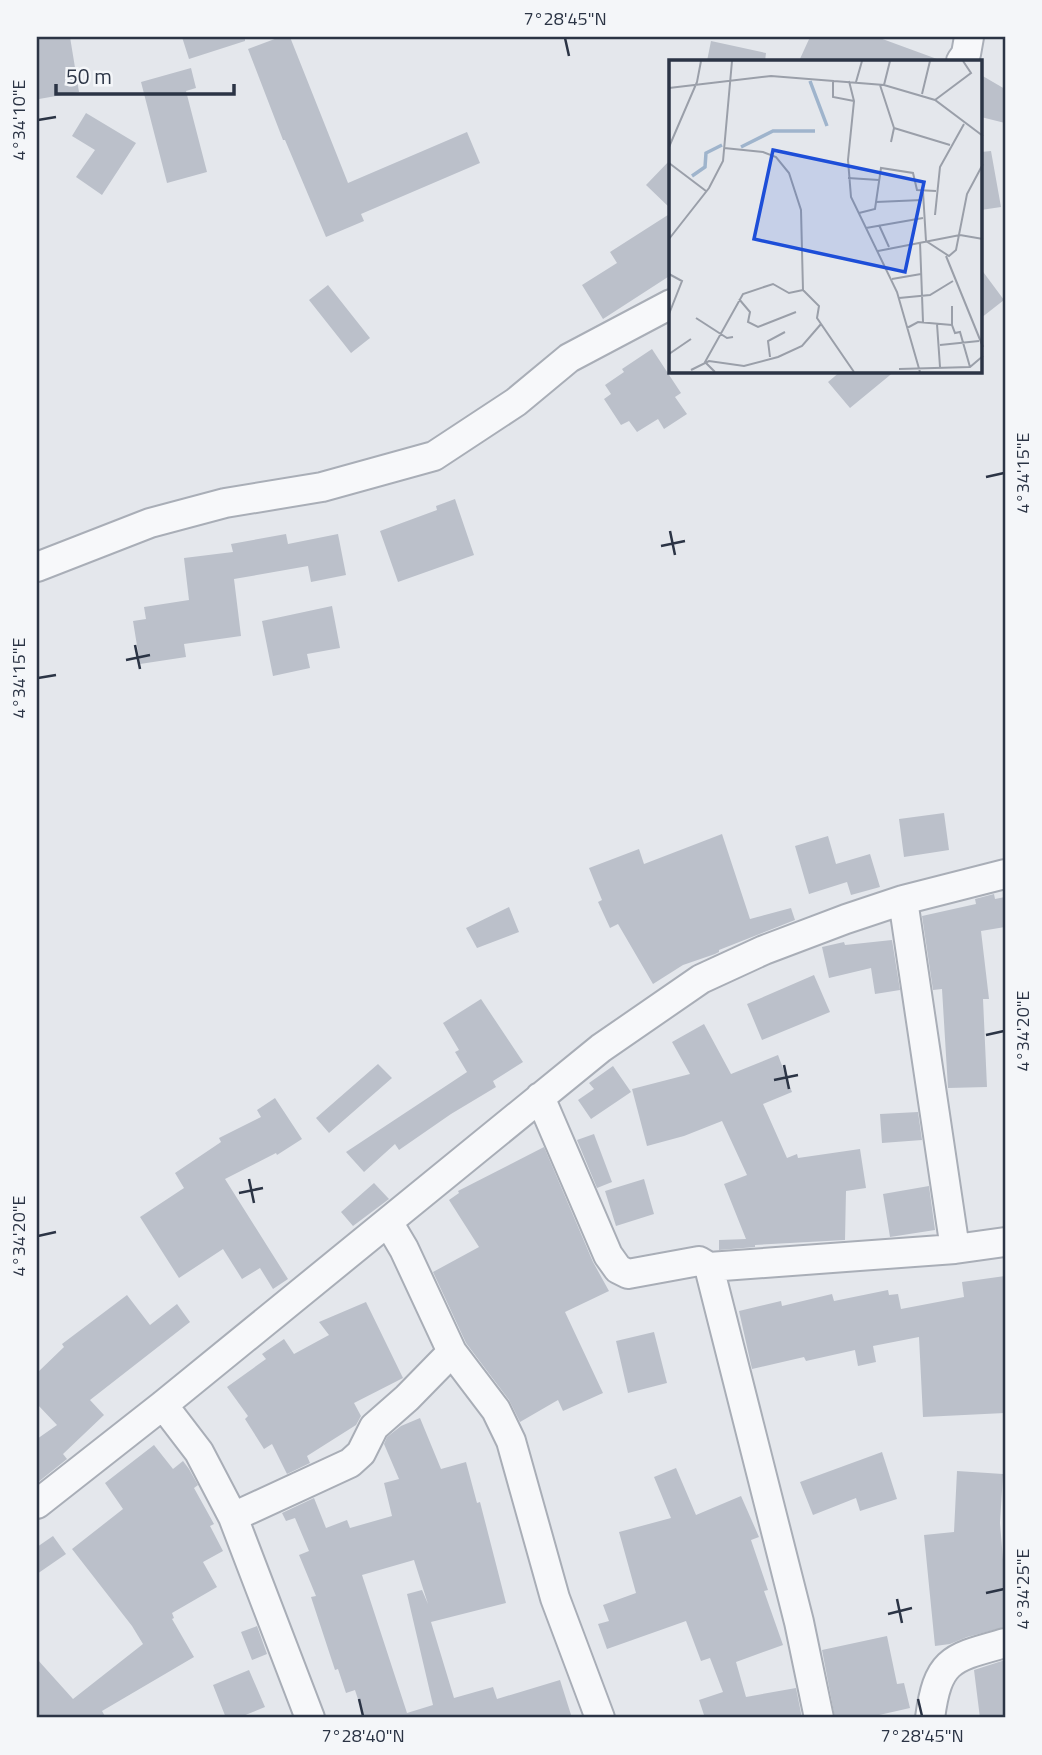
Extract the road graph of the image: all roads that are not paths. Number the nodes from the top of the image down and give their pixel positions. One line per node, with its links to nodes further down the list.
1 (969, 37): 2 (street)
2 (961, 60)
3 (669, 305): 4 (street)
4 (37, 567)
5 (1005, 874): 6 (street)
6 (903, 900): 7 (street); 10 (street)
7 (540, 1097): 8 (street); 11 (street)
8 (388, 1222): 12 (street); 13 (street)
9 (1005, 1242): 10 (street)
10 (955, 1249): 11 (street)
11 (709, 1267): 19 (street)
12 (452, 1352): 15 (street); 18 (street)
13 (163, 1405): 14 (street); 15 (street)
14 (37, 1504)
15 (233, 1517): 17 (street)
16 (1005, 1643): 20 (street)
17 (310, 1718)
18 (600, 1718)
19 (820, 1718)
20 (930, 1718)

